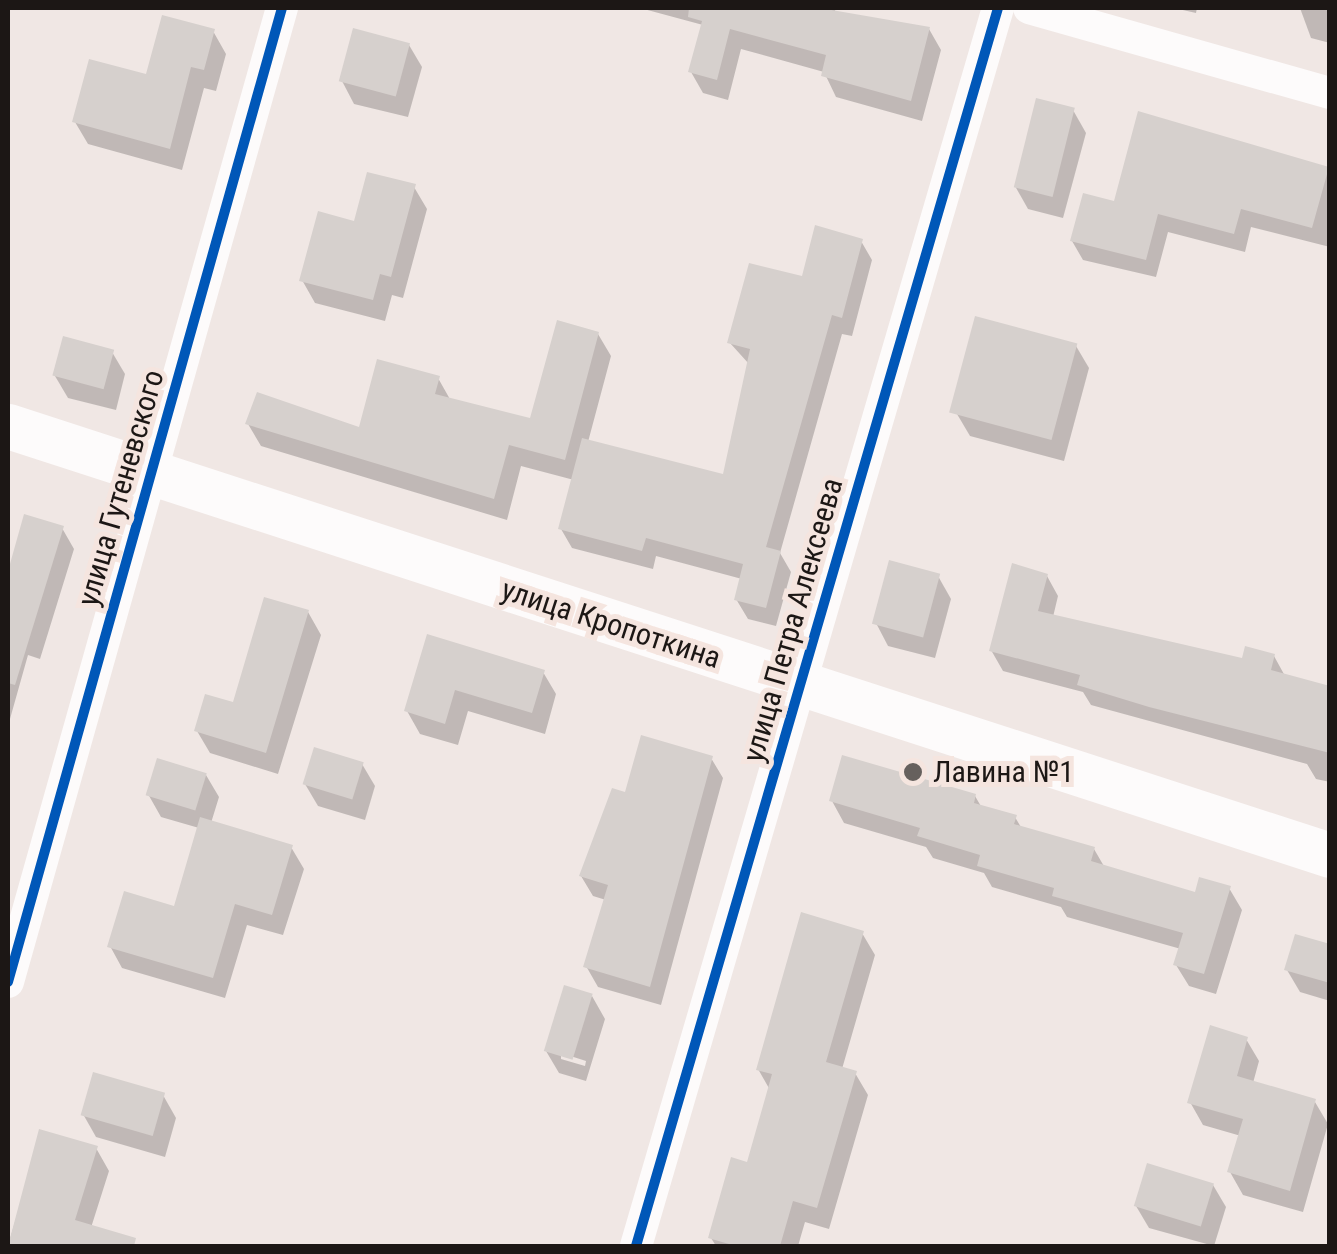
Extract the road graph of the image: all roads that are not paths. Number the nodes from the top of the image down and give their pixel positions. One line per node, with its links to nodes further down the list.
1 (282, 8): 6 (street, улица Гутеневского)
2 (998, 8): 7 (street, улица Петра Алексеева)
3 (1029, 8): 4 (street)
4 (1330, 93)
5 (8, 426): 6 (main road, улица Кропоткина)
6 (152, 472): 7 (main road, улица Кропоткина); 9 (street, улица Гутеневского)
7 (799, 686): 8 (main road, улица Кропоткина); 10 (street, улица Петра Алексеева)
8 (1330, 855)
9 (8, 982)
10 (636, 1246)

